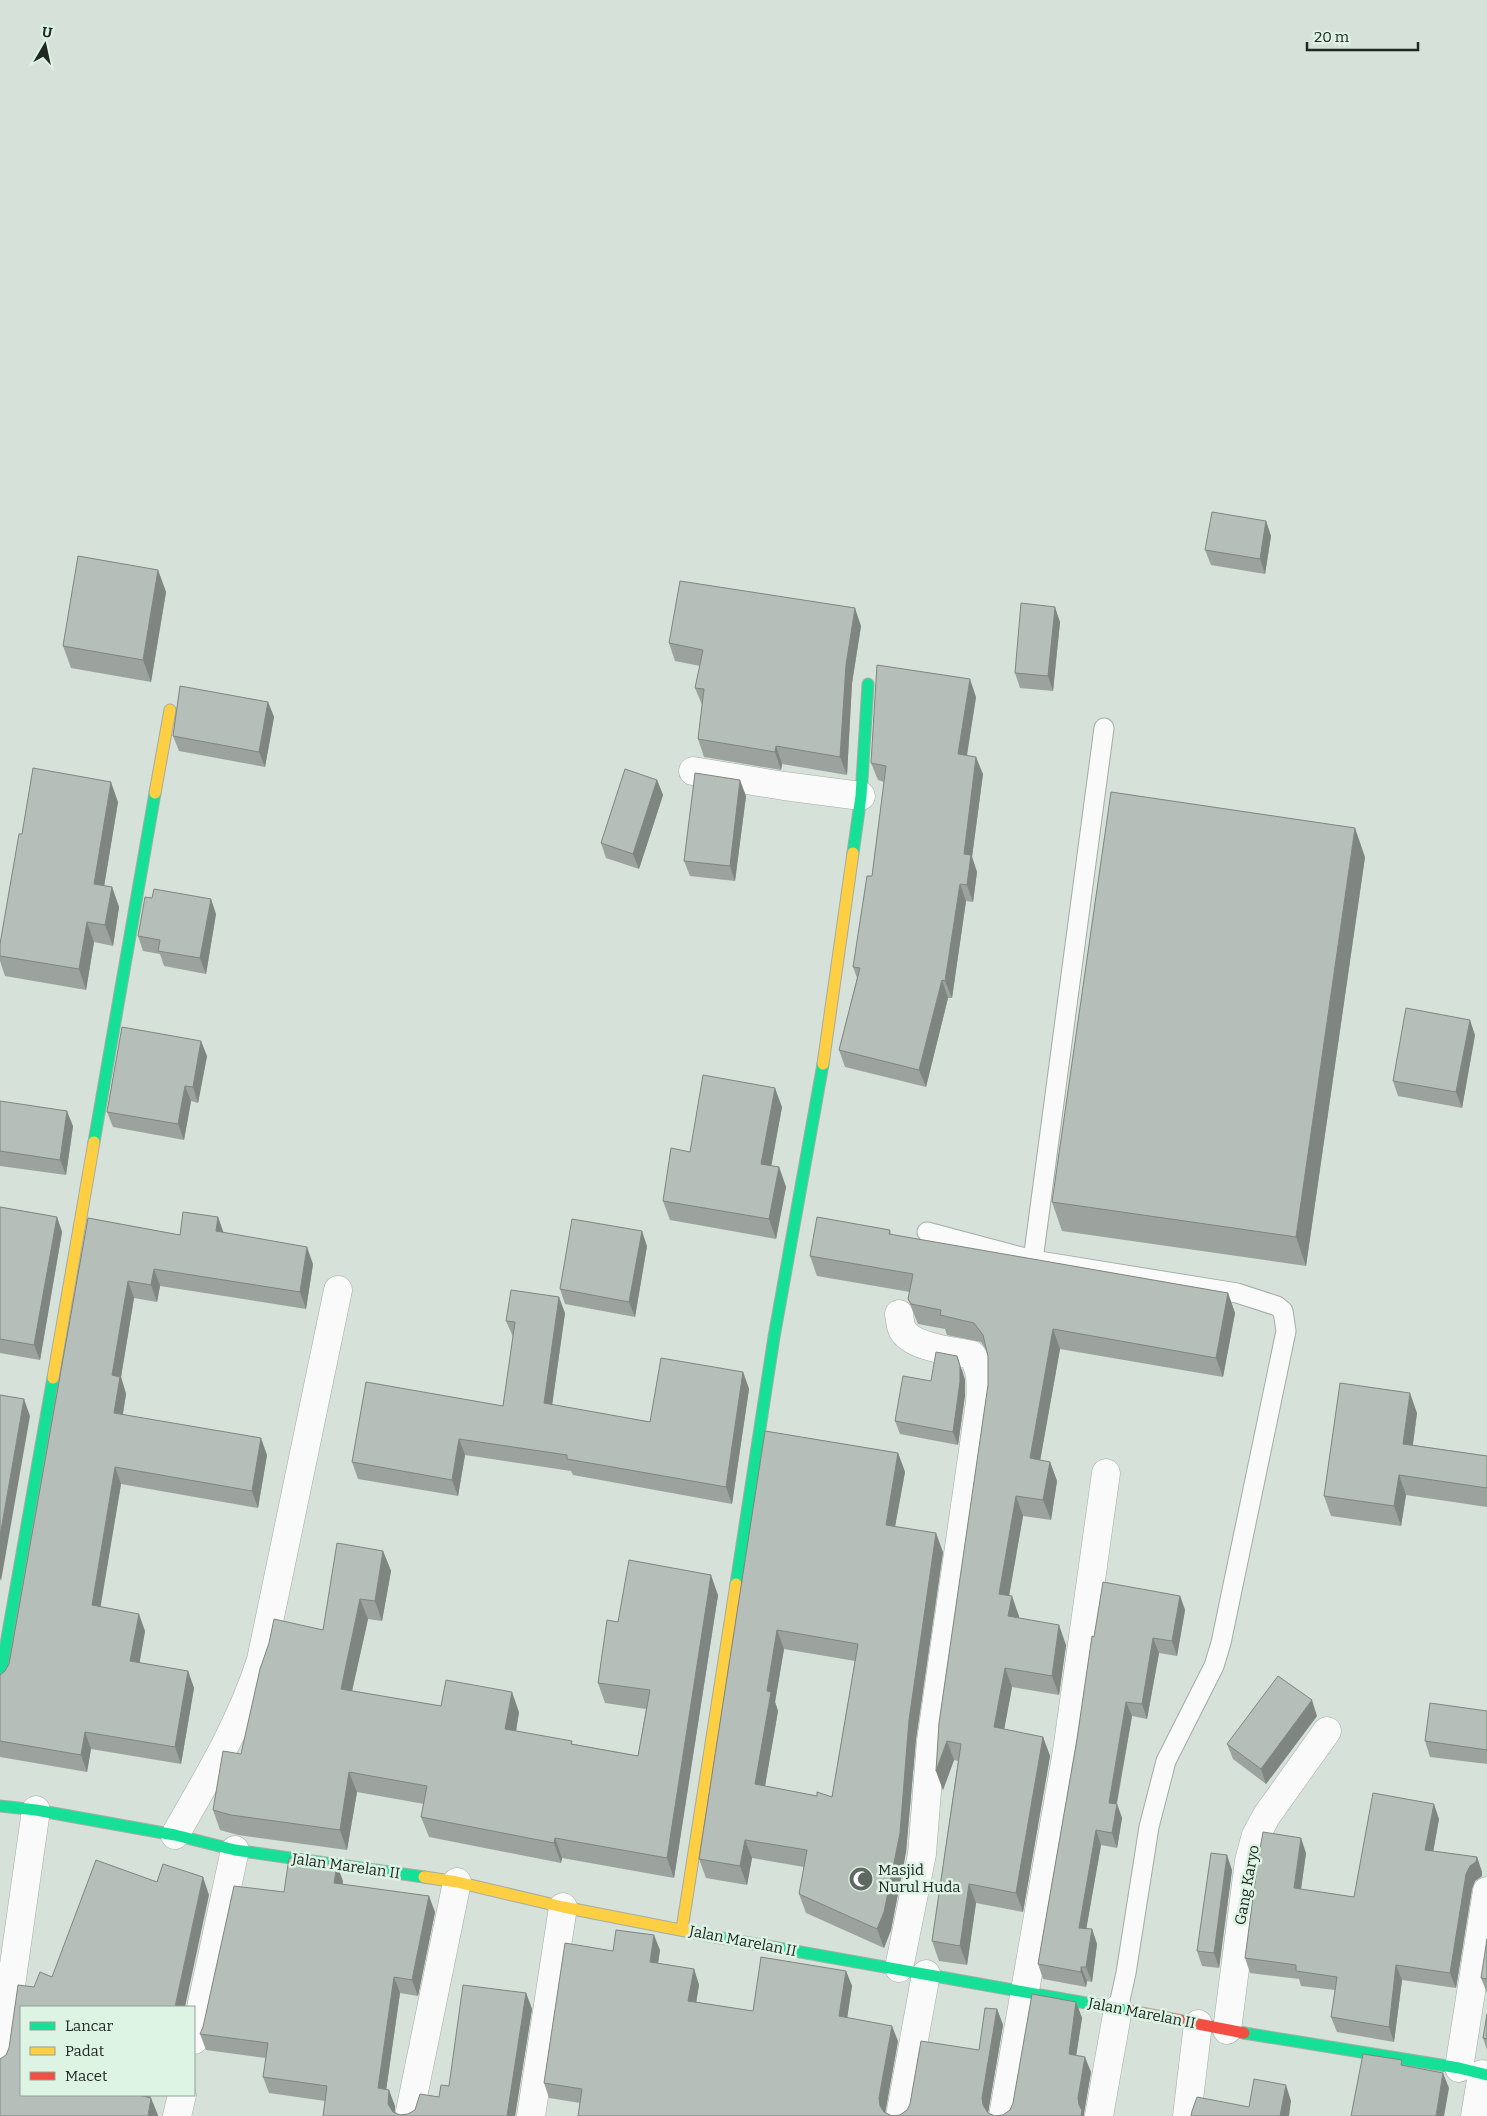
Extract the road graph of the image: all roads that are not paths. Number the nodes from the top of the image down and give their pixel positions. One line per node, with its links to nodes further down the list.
1 (868, 684): 5 (street)
2 (170, 710): 11 (street)
3 (1104, 728): 7 (lane)
4 (693, 771): 5 (street)
5 (861, 796): 20 (street)
6 (927, 1232): 7 (lane)
7 (1033, 1260): 24 (lane)
8 (338, 1290): 15 (street)
9 (899, 1314): 21 (street)
10 (1106, 1473): 23 (street)
11 (0, 1678)
12 (1328, 1731): 26 (street, Gang Karyo)
13 (0, 1806): 14 (street, Jalan Marelan II)
14 (36, 1810): 15 (street, Jalan Marelan II); 28 (street)
15 (175, 1835): 16 (street, Jalan Marelan II)
16 (234, 1850): 17 (street, Jalan Marelan II); 27 (street)
17 (457, 1882): 19 (street, Jalan Marelan II); 32 (street)
18 (1487, 1891): 29 (street)
19 (563, 1907): 20 (street, Jalan Marelan II); 33 (street)
20 (682, 1929): 21 (street, Jalan Marelan II)
21 (899, 1968): 22 (street, Jalan Marelan II)
22 (926, 1974): 23 (street, Jalan Marelan II); 34 (street)
23 (1025, 1991): 24 (street, Jalan Marelan II); 35 (street)
24 (1118, 2009): 25 (street, Jalan Marelan II); 36 (street)
25 (1198, 2024): 26 (street, Jalan Marelan II); 37 (street)
26 (1227, 2030): 29 (street, Jalan Marelan II)
27 (195, 2035)
28 (0, 2063)
29 (1476, 2072): 38 (street)
30 (182, 2096): 31 (street)
31 (177, 2116)
32 (408, 2116)
33 (531, 2116)
34 (900, 2116)
35 (1003, 2116)
36 (1098, 2116)
37 (1188, 2116)
38 (1475, 2116)

